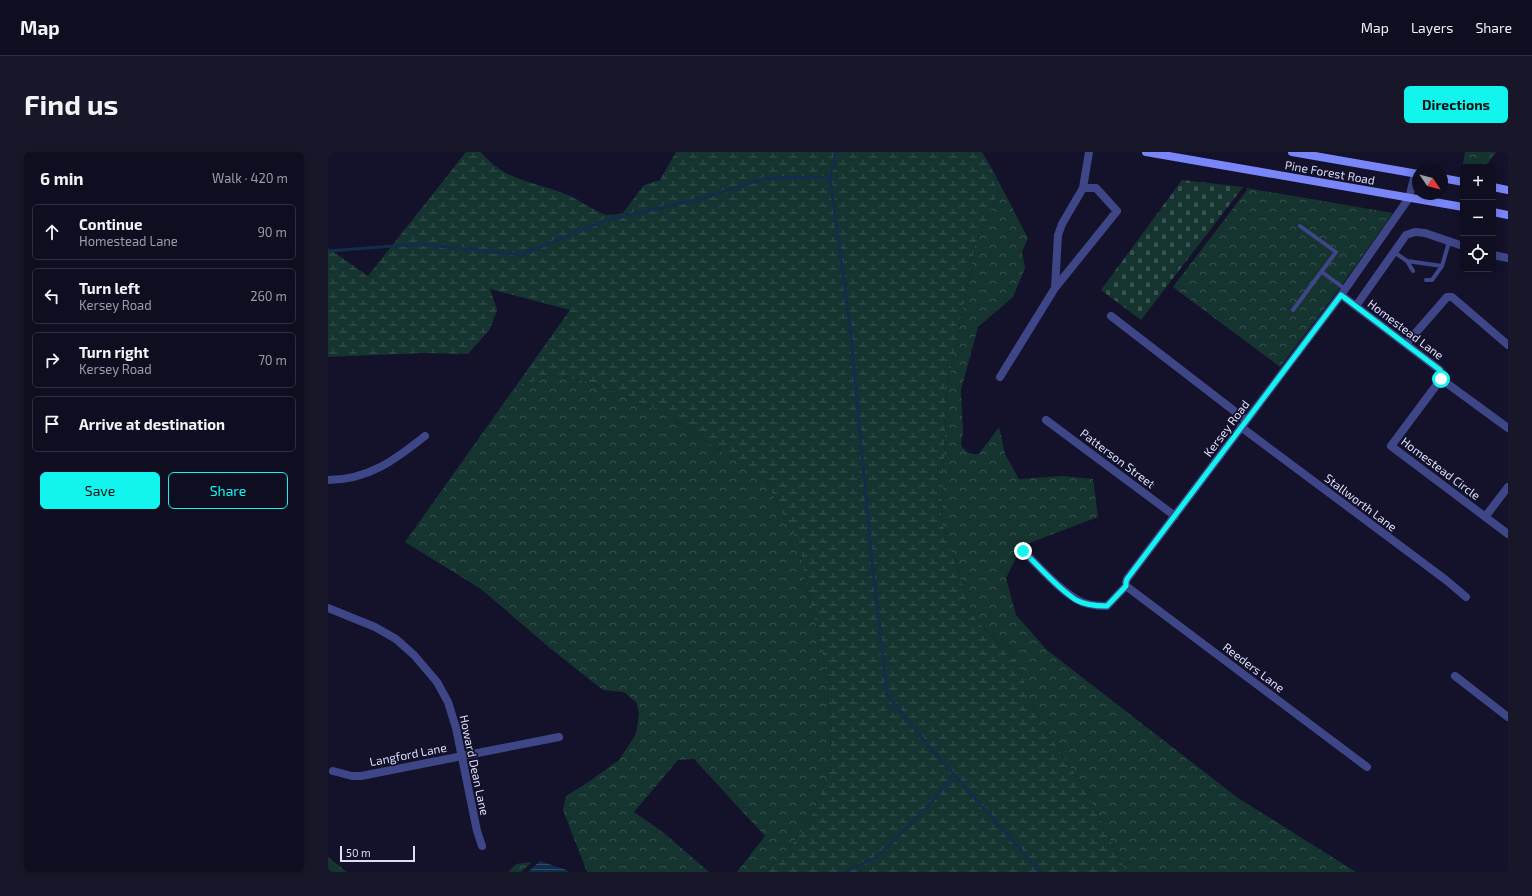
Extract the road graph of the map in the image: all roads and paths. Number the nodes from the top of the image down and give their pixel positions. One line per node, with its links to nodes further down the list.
1 (1089, 152): 7 (street)
2 (1146, 152): 11 (main road, Pine Forest Road)
3 (1292, 152): 4 (main road, Pine Forest Road)
4 (1412, 173)
5 (1448, 179): 6 (main road)
6 (1460, 181)
7 (1083, 188): 26 (street); 26 (street)
8 (1496, 188): 10 (main road)
9 (1412, 189): 11 (street, Kersey Road)
10 (1508, 190)
11 (1409, 198): 12 (main road, Pine Forest Road); 27 (street, Kersey Road)
12 (1460, 206)
13 (1496, 213): 14 (main road)
14 (1508, 215)
15 (1300, 226): 24 (lane)
16 (1449, 241): 17 (street); 18 (street); 22 (lane)
17 (1460, 245)
18 (1394, 252): 21 (lane); 28 (street)
19 (1496, 256): 20 (street)
20 (1508, 258)
21 (1407, 261): 22 (lane); 23 (lane)
22 (1442, 266): 25 (lane)
23 (1413, 271)
24 (1322, 272): 27 (lane); 29 (lane)
25 (1426, 280)
26 (1055, 288): 33 (street)
27 (1343, 292): 28 (street, Homestead Lane); 36 (street, Kersey Road)
28 (1356, 306): 31 (street, Homestead Lane)
29 (1293, 310)
30 (1111, 316): 36 (street)
31 (1406, 344): 32 (street); 34 (street, Homestead Lane)
32 (1508, 345)
33 (1000, 377)
34 (1441, 379): 38 (street, Homestead Lane); 43 (street, Homestead Circle)
35 (1046, 420): 42 (street, Patterson Street)
36 (1246, 420): 37 (street, Kersey Road)
37 (1241, 428): 42 (street, Kersey Road); 47 (street, Stallworth Lane)
38 (1508, 428)
39 (424, 436): 40 (street)
40 (328, 480)
41 (1508, 487): 43 (street, Homestead Circle)
42 (1175, 516): 46 (street, Kersey Road)
43 (1485, 517): 44 (street, Homestead Circle)
44 (1508, 534)
45 (1023, 551): 46 (street, Kersey Road)
46 (1126, 586): 53 (street, Reeders Lane)
47 (1466, 597)
48 (328, 608): 52 (street, Howard Dean Lane)
49 (1455, 676): 50 (street)
50 (1508, 717)
51 (559, 737): 52 (street, Langford Lane)
52 (462, 756): 54 (street, Langford Lane); 55 (street, Howard Dean Lane)
53 (1367, 767)
54 (333, 771)
55 (482, 846)

